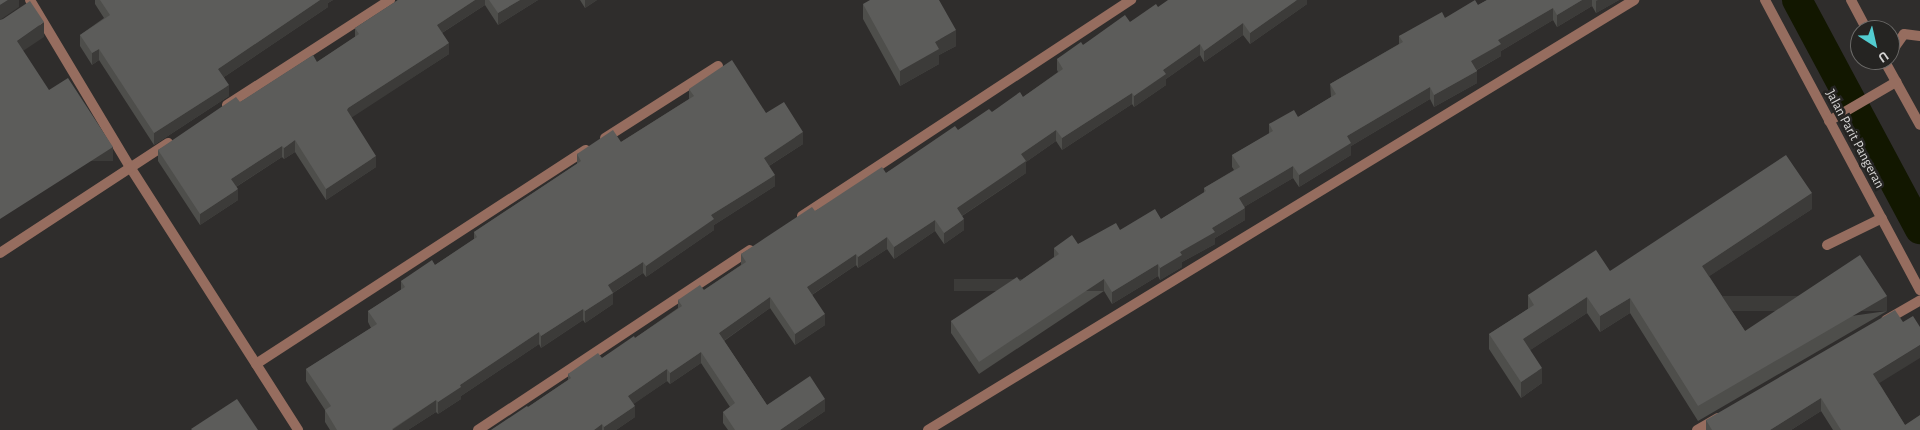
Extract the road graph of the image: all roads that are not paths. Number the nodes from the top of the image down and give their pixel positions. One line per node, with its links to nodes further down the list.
1 (390, 0): 13 (street)
2 (1130, 0): 19 (street)
3 (1634, 0): 30 (street)
4 (1765, 0): 14 (street, Jalan Parit Pangeran)
5 (1851, 0): 7 (street)
6 (32, 4): 17 (street)
7 (1862, 20)
8 (1920, 36): 9 (street)
9 (1900, 40)
10 (718, 66): 26 (street)
11 (1891, 70): 12 (street)
12 (1896, 82): 14 (street); 15 (street)
13 (214, 113)
14 (1830, 121): 18 (street, Jalan Parit Pangeran)
15 (1920, 124)
16 (181, 135): 17 (street)
17 (130, 167): 22 (street); 26 (street)
18 (1882, 218): 21 (street); 23 (street, Jalan Parit Pangeran)
19 (792, 223)
20 (759, 245): 29 (street)
21 (1827, 245)
22 (0, 253)
23 (1920, 290)
24 (1920, 300): 25 (street)
25 (1877, 325)
26 (256, 364): 28 (street)
27 (1731, 410): 31 (street)
28 (298, 430)
29 (478, 430)
30 (928, 430)
31 (1697, 430)

